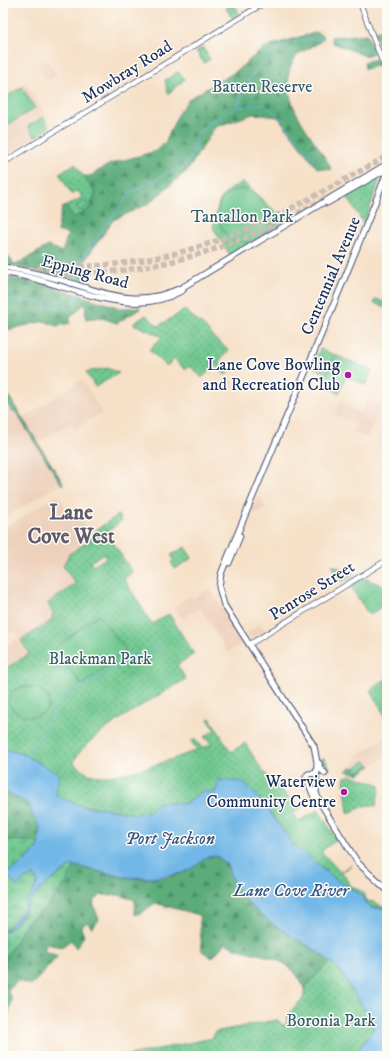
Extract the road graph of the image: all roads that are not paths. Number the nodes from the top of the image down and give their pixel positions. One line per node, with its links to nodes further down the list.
1 (264, 3): 4 (main road, Mowbray Road)
2 (358, 3): 3 (main road)
3 (387, 74)
4 (3, 163)
5 (387, 164): 11 (main road, Epping Road)
6 (387, 169): 8 (main road, Epping Road)
7 (387, 172): 10 (main road, Centennial Avenue)
8 (375, 175): 10 (main road); 11 (main road, Epping Road)
9 (387, 179): 10 (main road, Centennial Avenue)
10 (382, 188): 16 (main road, Centennial Avenue)
11 (288, 224): 14 (main road, Epping Road)
12 (3, 267): 14 (main road, Epping Road)
13 (3, 273): 14 (main road, Epping Road)
14 (67, 284)
15 (387, 560): 16 (main road, Penrose Street)
16 (250, 644): 17 (main road, Centennial Avenue)
17 (291, 711): 18 (main road); 19 (main road)
18 (317, 755): 19 (main road); 20 (main road)
19 (315, 773): 21 (main road); 22 (main road)
20 (325, 773)
21 (387, 890)
22 (387, 893)

